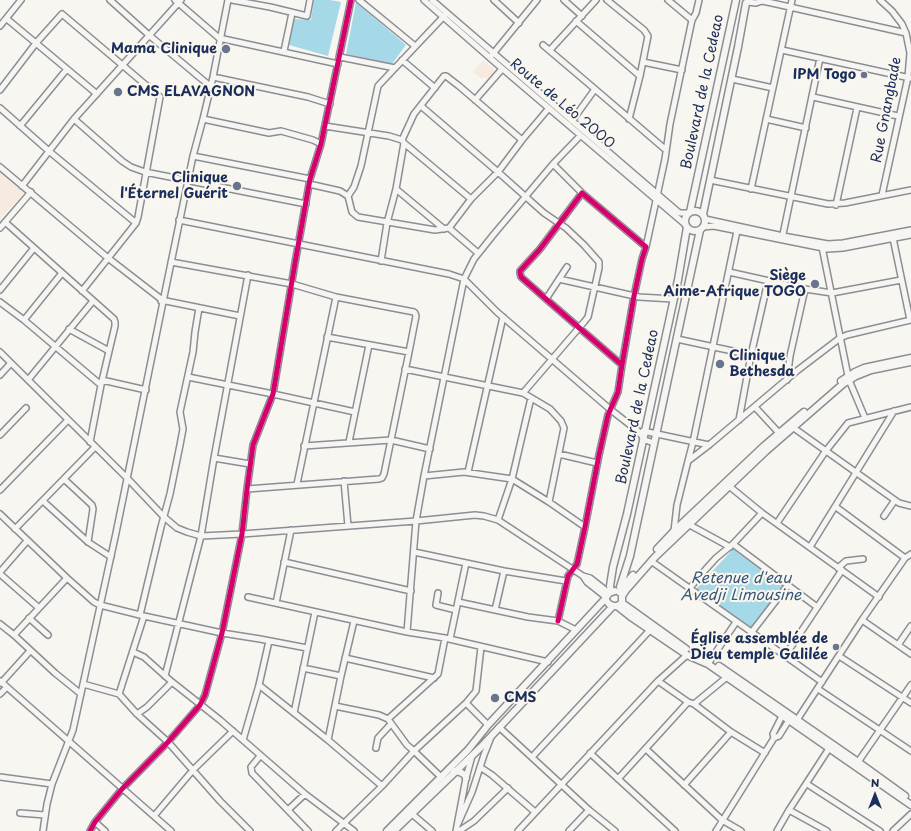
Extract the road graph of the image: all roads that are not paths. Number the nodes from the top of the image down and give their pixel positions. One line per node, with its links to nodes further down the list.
1 (22, 0): 29 (street)
2 (110, 0): 35 (street)
3 (228, 0): 36 (street)
4 (232, 0): 24 (street)
5 (271, 0): 24 (street)
6 (310, 0): 26 (street)
7 (351, 0): 44 (street)
8 (358, 0): 39 (street)
9 (424, 0): 27 (street, Route de Léo 2000)
10 (432, 0): 27 (street, Route de Léo 2000)
11 (494, 0): 32 (street)
12 (538, 0): 32 (street)
13 (564, 0): 28 (street)
14 (596, 0): 28 (street)
15 (607, 0): 47 (street)
16 (668, 0): 30 (street)
17 (699, 0): 30 (street)
18 (736, 0): 22 (main road); 109 (main road, Boulevard de la Cedeao)
19 (792, 0): 25 (street)
20 (880, 0): 34 (street, Rue Gnangbade)
21 (178, 1): 35 (street); 36 (street)
22 (747, 1): 23 (street); 57 (main road, Boulevard de la Cedeao)
23 (761, 1): 25 (street)
24 (270, 7): 26 (street)
25 (791, 8): 34 (street); 41 (street)
26 (292, 13): 42 (street)
27 (445, 15): 39 (street); 43 (street, Route de Léo 2000)
28 (582, 16): 31 (street)
29 (6, 19): 33 (street); 37 (street)
30 (692, 20): 53 (street)
31 (576, 21): 40 (street); 54 (street)
32 (518, 23): 43 (street)
33 (0, 26)
34 (906, 33): 56 (street, Rue Gnangbade)
35 (150, 36): 49 (street); 58 (street)
36 (219, 38): 42 (street); 55 (street)
37 (36, 43): 49 (street); 51 (street); 62 (street)
38 (543, 45): 40 (street)
39 (415, 46): 46 (street)
40 (550, 50): 61 (street)
41 (782, 50): 45 (street); 60 (street)
42 (284, 51): 48 (street)
43 (491, 56): 52 (street, Route de Léo 2000); 76 (street, Route de Léo 2000)
44 (340, 57): 48 (street); 50 (street)
45 (820, 58): 56 (street); 64 (street)
46 (402, 60): 50 (street); 59 (street)
47 (643, 62): 53 (street); 54 (street)
48 (338, 64): 66 (street)
49 (124, 65): 63 (street); 90 (street)
50 (395, 68): 80 (street)
51 (67, 69): 63 (street); 77 (street)
52 (502, 69): 65 (street); 69 (street, Route de Léo 2000)
53 (682, 70): 85 (street)
54 (640, 76): 74 (street)
55 (213, 77): 58 (street); 66 (street)
56 (909, 77): 71 (street, Rue Gnangbade)
57 (732, 79): 60 (street); 93 (main road, Boulevard de la Cedeao)
58 (210, 86): 73 (street)
59 (434, 88): 65 (street); 67 (street)
60 (773, 88): 75 (street)
61 (595, 89): 74 (street); 76 (street)
62 (0, 90)
63 (97, 94): 72 (street)
64 (813, 97): 70 (street); 79 (street)
65 (475, 100): 82 (street)
66 (330, 104): 78 (street)
67 (421, 106): 83 (street); 91 (street)
68 (0, 108): 77 (street)
69 (549, 108): 81 (street, Route de Léo 2000); 82 (street)
70 (857, 108): 71 (street); 108 (street)
71 (898, 116): 101 (street, Rue Gnangbade)
72 (74, 119): 86 (street); 90 (street)
73 (203, 119): 84 (street); 87 (street)
74 (629, 119): 85 (street)
75 (766, 119): 79 (street); 97 (street)
76 (572, 121): 104 (street, Route de Léo 2000)
77 (20, 126): 86 (street)
78 (325, 126): 80 (street); 84 (street)
79 (806, 128): 105 (street)
80 (367, 133): 83 (street); 102 (street)
81 (580, 136): 88 (street); 104 (street, Route de Léo 2000)
82 (522, 140): 91 (street)
83 (403, 142): 96 (street); 106 (street)
84 (321, 144): 94 (street)
85 (666, 150): 104 (street)
86 (50, 152): 95 (street); 113 (street)
87 (193, 156): 92 (street); 94 (street)
88 (553, 164): 100 (street); 103 (street)
89 (0, 166): 95 (street)
90 (146, 172): 92 (street); 113 (street)
91 (498, 172): 103 (street); 106 (street)
92 (188, 180): 107 (street); 111 (street)
93 (710, 180): 97 (street); 110 (main road, Boulevard de la Cedeao)
94 (310, 182): 102 (street); 107 (street)
95 (22, 186): 99 (street)
96 (396, 189): 114 (street); 118 (street)
97 (751, 189): 105 (street)
98 (911, 190): 101 (street)
99 (30, 192): 112 (street); 130 (street)
100 (582, 193): 115 (street); 127 (street)
101 (882, 195): 108 (street)
102 (348, 196): 114 (street)
103 (526, 196): 115 (street); 129 (street)
104 (657, 196): 109 (street, Route de Léo 2000); 116 (street, Route de Léo 2000); 127 (street)
105 (791, 197): 108 (street); 123 (street)
106 (471, 199): 118 (street)
107 (306, 204): 125 (street)
108 (836, 204)
109 (689, 213): 110 (main road); 116 (main road)
110 (704, 216): 119 (main road); 123 (street)
111 (179, 220): 125 (street); 132 (street)
112 (5, 222): 117 (street); 128 (street)
113 (136, 223): 130 (street)
114 (387, 223): 118 (street); 131 (street)
115 (558, 224): 142 (street); 149 (street)
116 (686, 226): 119 (main road); 150 (main road, Boulevard de la Cedeao)
117 (0, 228)
118 (447, 229): 129 (street)
119 (702, 229): 121 (street); 163 (main road, Boulevard de la Cedeao)
120 (911, 230): 126 (street)
121 (737, 231): 123 (street); 134 (street)
122 (911, 235): 124 (street)
123 (782, 238): 126 (street)
124 (893, 238): 126 (street); 139 (street)
125 (299, 244): 131 (street); 141 (street)
126 (822, 246): 146 (street)
127 (646, 247): 147 (street)
128 (34, 248): 135 (street); 144 (street)
129 (478, 253): 137 (street)
130 (108, 258): 145 (street); 151 (street)
131 (381, 261): 137 (street)
132 (171, 262): 136 (street); 151 (street)
133 (567, 267): 138 (street)
134 (729, 272): 140 (street); 166 (street)
135 (62, 273): 145 (street); 157 (street)
136 (248, 275): 141 (street); 155 (street)
137 (464, 279): 156 (street); 178 (street)
138 (559, 279): 142 (street); 149 (street)
139 (901, 280): 146 (street); 158 (street)
140 (768, 281): 143 (street); 170 (street)
141 (292, 284): 148 (street); 188 (street)
142 (595, 287): 147 (street); 160 (street)
143 (806, 289): 146 (street); 182 (street)
144 (0, 290)
145 (82, 291): 152 (street)
146 (832, 293): 162 (street)
147 (634, 296): 150 (street); 175 (street)
148 (336, 297): 161 (street); 169 (street)
149 (546, 299): 160 (street)
150 (673, 299): 201 (main road, Boulevard de la Cedeao)
151 (164, 300): 154 (street); 186 (street)
152 (93, 301): 159 (street); 168 (street)
153 (0, 302): 157 (street)
154 (199, 308): 155 (street); 179 (street)
155 (240, 316): 184 (street)
156 (503, 317): 172 (street); 185 (street)
157 (24, 320): 165 (street)
158 (910, 320): 162 (street)
159 (70, 329): 165 (street); 168 (street)
160 (579, 329): 172 (street); 175 (street)
161 (327, 337): 164 (street); 190 (street)
162 (840, 338): 180 (street); 182 (street)
163 (677, 339): 166 (street); 204 (main road, Boulevard de la Cedeao)
164 (368, 345): 169 (street); 196 (street)
165 (55, 347): 181 (street); 183 (street)
166 (712, 347): 170 (street); 210 (street)
167 (0, 352): 174 (street)
168 (109, 352): 183 (street)
169 (409, 352): 176 (street)
170 (751, 355): 199 (street)
171 (911, 358): 180 (main road)
172 (552, 360): 187 (street); 194 (street)
173 (911, 362): 180 (main road)
174 (11, 363): 177 (street); 181 (street)
175 (622, 365): 194 (street)
176 (405, 369): 178 (street); 207 (street)
177 (0, 375)
178 (444, 376): 185 (street); 215 (street)
179 (188, 377): 184 (street); 241 (street)
180 (848, 378): 197 (street); 200 (main road)
181 (28, 380): 198 (street)
182 (786, 380): 191 (street)
183 (102, 382): 186 (street); 208 (street)
184 (227, 385): 188 (street); 218 (street)
185 (487, 386): 187 (street); 222 (street)
186 (146, 390): 225 (street)
187 (523, 393): 189 (street)
188 (274, 394): 190 (street); 221 (street)
189 (531, 398): 217 (street); 227 (street)
190 (313, 403): 196 (street); 213 (street)
191 (755, 407): 199 (street); 203 (street)
192 (911, 407): 195 (street)
193 (26, 408): 205 (street)
194 (611, 410): 202 (street); 220 (street)
195 (894, 411): 197 (street); 223 (street)
196 (355, 412): 209 (street)
197 (865, 418): 216 (street)
198 (68, 420): 208 (street); 232 (street)
199 (739, 420): 212 (street)
200 (790, 426): 203 (main road); 216 (street); 230 (main road)
201 (645, 430): 202 (street); 204 (street); 206 (main road, Boulevard de la Cedeao)
202 (638, 431): 206 (street)
203 (779, 433): 250 (main road)
204 (656, 434): 210 (street); 211 (main road, Boulevard de la Cedeao)
205 (0, 435)
206 (643, 438): 211 (street); 278 (main road, Boulevard de la Cedeao)
207 (391, 440): 209 (street); 215 (street); 228 (street)
208 (90, 442): 214 (street)
209 (349, 442): 213 (street)
210 (693, 442): 212 (street); 219 (street)
211 (654, 443): 264 (main road, Boulevard de la Cedeao)
212 (709, 445): 219 (street)
213 (304, 446): 229 (street)
214 (95, 447): 225 (street); 226 (street)
215 (430, 449): 224 (street)
216 (825, 452): 223 (street); 244 (street)
217 (559, 454): 220 (street); 235 (street)
218 (214, 458): 221 (street); 252 (street)
219 (688, 460): 250 (street)
220 (597, 463): 247 (street)
221 (250, 464): 231 (street)
222 (468, 472): 224 (street); 227 (street)
223 (856, 473): 233 (street); 237 (street)
224 (424, 476): 243 (street)
225 (127, 478): 241 (street); 259 (street)
226 (64, 479): 234 (street); 254 (street)
227 (512, 479): 235 (street); 242 (street)
228 (344, 481): 229 (street); 246 (street)
229 (297, 484): 231 (street)
230 (729, 486): 238 (street); 245 (main road)
231 (247, 489): 251 (street)
232 (0, 490)
233 (895, 500): 236 (street); 240 (street)
234 (43, 501): 248 (street); 254 (street)
235 (549, 502): 247 (street)
236 (911, 506)
237 (836, 507): 256 (street); 258 (street)
238 (762, 513): 244 (street); 255 (street)
239 (0, 514): 248 (street)
240 (884, 516)
241 (164, 517): 252 (street); 287 (street)
242 (498, 520): 243 (street); 266 (street)
243 (416, 522): 246 (street); 257 (street)
244 (776, 523): 256 (street)
245 (688, 524): 255 (street); 261 (main road)
246 (348, 526): 249 (street)
247 (585, 527): 266 (street)
248 (15, 529): 253 (street)
249 (291, 530): 251 (street); 262 (street)
250 (674, 531): 268 (main road)
251 (242, 534): 252 (street); 299 (street)
252 (201, 536): 293 (street)
253 (27, 541): 269 (street); 270 (street)
254 (88, 542): 259 (street)
255 (732, 546): 272 (street); 273 (street)
256 (810, 547): 265 (street)
257 (414, 552): 263 (street); 274 (street)
258 (909, 554): 277 (street)
259 (111, 557): 281 (street)
260 (863, 559): 265 (street)
261 (651, 561): 273 (street); 278 (main road)
262 (284, 562): 274 (street); 280 (street)
263 (466, 563): 267 (street); 279 (street)
264 (627, 567): 268 (main road); 278 (main road, Boulevard de la Cedeao)
265 (840, 569): 277 (street); 282 (street)
266 (574, 570): 271 (street); 278 (street)
267 (504, 571): 271 (street); 285 (street)
268 (636, 571): 278 (main road)
269 (0, 573): 283 (street)
270 (67, 578): 281 (street); 283 (street)
271 (566, 581): 289 (street)
272 (788, 585): 282 (street); 300 (street)
273 (689, 589): 292 (street)
274 (411, 591): 298 (street)
275 (438, 593): 284 (street)
276 (248, 597): 280 (street)
277 (879, 597): 290 (street)
278 (614, 598): 296 (main road); 297 (main road); 316 (main road); 348 (main road)
279 (458, 602): 284 (street); 285 (street)
280 (276, 603): 286 (street)
281 (100, 605): 287 (street); 326 (street)
282 (817, 607): 312 (street)
283 (39, 608): 288 (street)
284 (456, 610): 303 (street)
285 (496, 610): 289 (street)
286 (315, 612): 291 (street); 307 (street)
287 (142, 616): 293 (street); 309 (street)
288 (29, 618): 301 (street); 302 (street)
289 (558, 620): 296 (street)
290 (862, 620): 305 (street); 313 (street)
291 (354, 621): 298 (street); 314 (street)
292 (736, 622): 300 (street); 316 (street)
293 (179, 623): 299 (street); 318 (street)
294 (0, 624): 301 (street)
295 (911, 626): 305 (street)
296 (576, 630): 315 (main road)
297 (650, 630): 311 (main road); 370 (street)
298 (408, 632): 303 (street)
299 (222, 633): 304 (street); 339 (street)
300 (751, 633): 312 (street)
301 (14, 635): 308 (street)
302 (48, 635)
303 (447, 639): 306 (street); 321 (street)
304 (269, 641): 307 (street); 327 (street)
305 (898, 645): 310 (street)
306 (481, 647): 315 (street); 336 (street)
307 (307, 648): 317 (street)
308 (30, 651): 323 (street); 332 (street)
309 (133, 652): 318 (street); 333 (street)
310 (911, 654)
311 (688, 655): 316 (main road); 322 (street)
312 (785, 656): 325 (street)
313 (839, 656): 325 (street); 334 (street)
314 (345, 658): 319 (street); 321 (street)
315 (548, 662): 347 (main road)
316 (709, 662): 320 (main road); 345 (main road)
317 (303, 668): 319 (street); 341 (street)
318 (165, 676): 324 (street)
319 (341, 676): 340 (street)
320 (727, 677): 338 (street); 343 (main road)
321 (434, 678): 346 (street)
322 (658, 681): 335 (street); 366 (street)
323 (1, 682): 329 (street)
324 (172, 682): 339 (street); 342 (street)
325 (822, 682): 330 (street)
326 (83, 684): 332 (street); 333 (street)
327 (260, 685): 341 (street); 355 (street)
328 (911, 685): 334 (street)
329 (7, 688): 331 (street); 354 (street)
330 (818, 688): 345 (street); 349 (street)
331 (0, 694)
332 (81, 694): 354 (street)
333 (119, 694): 342 (street)
334 (903, 698): 337 (street); 349 (street)
335 (688, 702): 338 (street); 362 (street)
336 (466, 703): 347 (street); 363 (street)
337 (911, 703)
338 (694, 704): 351 (street)
339 (200, 705): 350 (street); 358 (street)
340 (335, 706): 346 (street); 356 (street)
341 (294, 713): 356 (street)
342 (137, 714): 358 (street)
343 (782, 716): 344 (main road); 353 (street)
344 (789, 720): 353 (street); 360 (main road)
345 (797, 720): 371 (main road)
346 (389, 721): 361 (street); 363 (street)
347 (488, 725): 357 (main road)
348 (499, 727): 352 (main road); 370 (street)
349 (879, 731): 364 (street); 371 (street)
350 (233, 732): 355 (street); 373 (street)
351 (731, 732): 367 (street); 382 (street)
352 (493, 734): 359 (main road); 369 (street)
353 (774, 738): 367 (street)
354 (69, 740): 379 (street); 385 (street)
355 (243, 740): 368 (street)
356 (328, 740): 383 (street)
357 (478, 740): 359 (street); 365 (main road)
358 (168, 742): 373 (street); 385 (street)
359 (481, 747): 365 (main road); 369 (street)
360 (830, 747): 381 (street); 388 (main road)
361 (376, 748)
362 (646, 749): 378 (street); 382 (street)
363 (414, 751): 376 (street); 383 (street)
364 (911, 751)
365 (470, 752): 374 (main road); 376 (main road); 377 (street)
366 (590, 753): 378 (street); 380 (street)
367 (764, 753): 398 (street)
368 (260, 756): 386 (street); 389 (street)
369 (484, 756): 372 (street)
370 (532, 757): 380 (street)
371 (858, 762): 387 (main road)
372 (480, 767): 384 (street); 401 (street)
373 (193, 770): 397 (street); 407 (street)
374 (454, 771): 377 (main road); 394 (main road)
375 (0, 777): 379 (street)
376 (442, 778): 411 (main road)
377 (466, 778): 401 (street)
378 (618, 779): 416 (street)
379 (52, 784): 396 (street)
380 (561, 784): 390 (street); 392 (street)
381 (807, 784): 391 (street); 421 (street)
382 (684, 785): 398 (street)
383 (382, 786): 400 (street)
384 (508, 788): 392 (street); 401 (street)
385 (122, 789): 397 (street); 399 (street)
386 (305, 794): 389 (street); 400 (street)
387 (911, 800)
388 (911, 805)
389 (288, 810): 408 (street)
390 (588, 810): 414 (street); 415 (street)
391 (789, 810): 419 (street); 420 (street)
392 (535, 812): 402 (street)
393 (20, 814): 396 (street)
394 (412, 814): 412 (main road); 413 (street)
395 (911, 814): 422 (street)
396 (45, 816): 403 (street)
397 (154, 816): 406 (street)
398 (722, 820): 417 (street); 418 (street)
399 (95, 822): 404 (street); 405 (street)
400 (344, 823): 409 (street); 410 (street)
401 (457, 829)
402 (521, 830)
403 (43, 831)
404 (90, 831)
405 (106, 831)
406 (171, 831)
407 (250, 831)
408 (308, 831)
409 (336, 831)
410 (354, 831)
411 (387, 831)
412 (394, 831)
413 (432, 831)
414 (569, 831)
415 (615, 831)
416 (675, 831)
417 (716, 831)
418 (741, 831)
419 (777, 831)
420 (827, 831)
421 (880, 831)
422 (893, 831)

